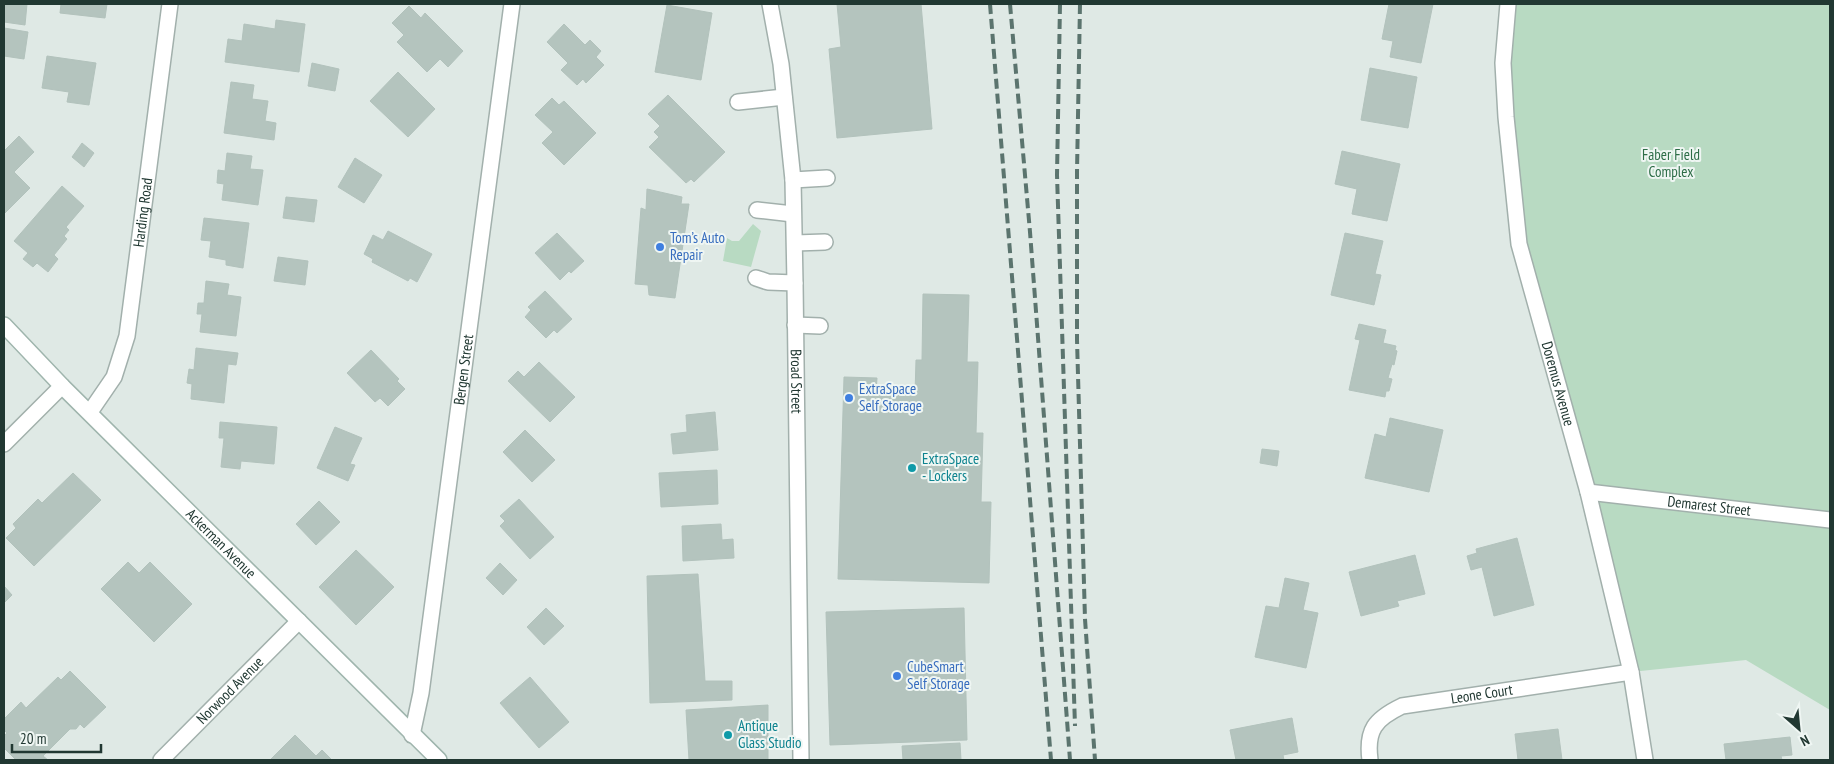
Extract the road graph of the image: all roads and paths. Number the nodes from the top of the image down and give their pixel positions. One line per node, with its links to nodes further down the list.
1 (170, 4): 19 (street, Harding Road)
2 (512, 4): 25 (street, Bergen Street)
3 (770, 4): 5 (street, Broad Street)
4 (1508, 4): 21 (street, Doremus Avenue)
5 (784, 97): 6 (street); 8 (street, Broad Street)
6 (738, 102)
7 (827, 178): 8 (street)
8 (792, 180): 10 (street, Broad Street)
9 (757, 210): 10 (street)
10 (793, 214): 12 (street, Broad Street)
11 (825, 242): 12 (street)
12 (794, 243): 14 (street, Broad Street)
13 (756, 278): 14 (street)
14 (795, 283): 16 (street, Broad Street)
15 (4, 325): 18 (street, Ackerman Avenue)
16 (795, 325): 17 (street); 28 (street, Broad Street)
17 (820, 326)
18 (62, 386): 19 (street, Ackerman Avenue); 20 (street)
19 (90, 412): 23 (street, Ackerman Avenue)
20 (4, 444)
21 (1588, 492): 22 (street, Demarest Street); 24 (street, Doremus Avenue)
22 (1830, 520)
23 (299, 621): 25 (street, Ackerman Avenue); 26 (street, Norwood Avenue)
24 (1632, 672): 29 (street, Leone Court); 30 (street, Doremus Avenue)
25 (412, 735): 27 (street, Ackerman Avenue)
26 (161, 760)
27 (439, 760)
28 (801, 760)
29 (1370, 760)
30 (1645, 760)

